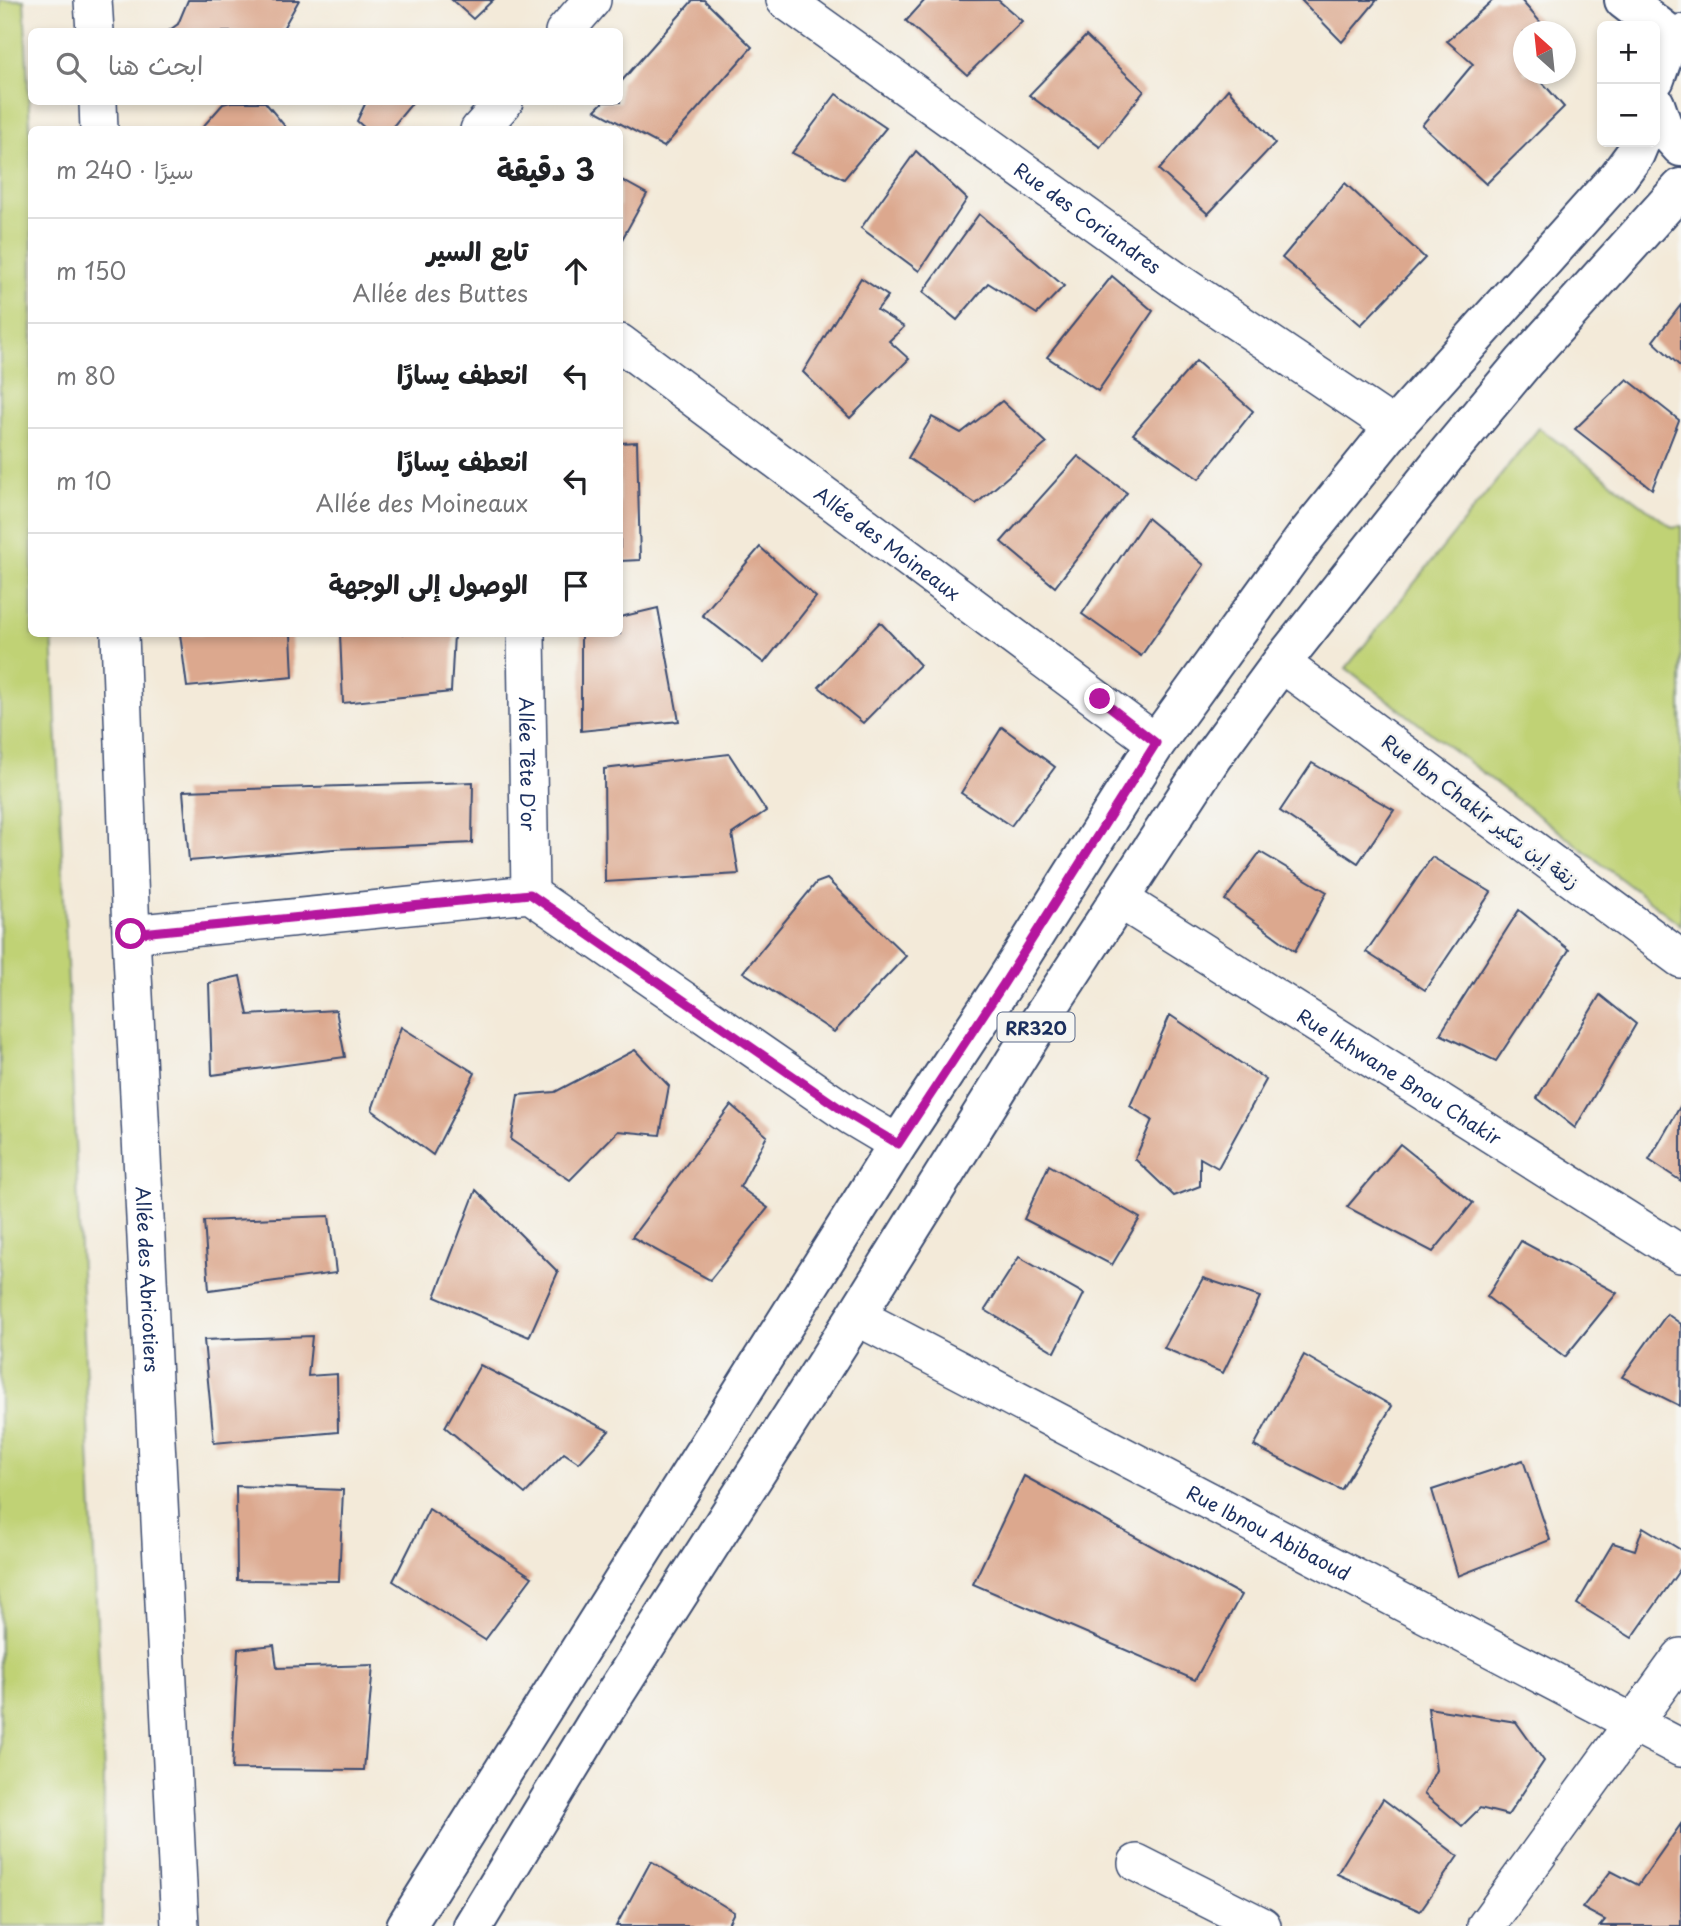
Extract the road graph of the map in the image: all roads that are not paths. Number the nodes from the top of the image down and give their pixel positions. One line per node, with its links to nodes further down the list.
1 (93, 0): 5 (street)
2 (592, 0): 6 (street)
3 (785, 0): 18 (street, Rue des Coriandres)
4 (1624, 0): 7 (main road)
5 (94, 28)
6 (568, 28)
7 (1678, 37): 8 (main road)
8 (1660, 65)
9 (98, 105): 12 (street)
10 (500, 105): 13 (street)
11 (1660, 118): 15 (main road)
12 (99, 126)
13 (482, 126)
14 (1638, 147): 18 (main road, RR320)
15 (1681, 147)
16 (1681, 188): 21 (main road, RR320)
17 (623, 345): 22 (street, Allée des Moineaux)
18 (1394, 427): 22 (main road, RR320)
19 (120, 637): 25 (street, Allée des Abricotiers)
20 (526, 637): 23 (street, Allée Tête D'or)
21 (1281, 663): 24 (main road, RR320); 26 (street, Rue Ibn Chakir زنقة إبن شكير)
22 (1156, 743): 27 (main road, RR320)
23 (530, 894): 25 (street); 27 (street)
24 (1119, 899): 28 (street, Rue Ikhwane Bnou Chakir); 29 (main road, RR320)
25 (131, 934): 34 (street, Allée des Abricotiers)
26 (1681, 959)
27 (898, 1144): 35 (main road, RR320)
28 (1681, 1254)
29 (856, 1316): 31 (street, Rue Ibnou Abibaoud); 36 (main road, RR320)
30 (1681, 1657): 31 (street)
31 (1634, 1724): 32 (street, Rue Ibnou Abibaoud); 38 (street)
32 (1681, 1748)
33 (1137, 1863): 37 (street)
34 (180, 1926)
35 (406, 1926)
36 (473, 1926)
37 (1262, 1926)
38 (1486, 1926)

